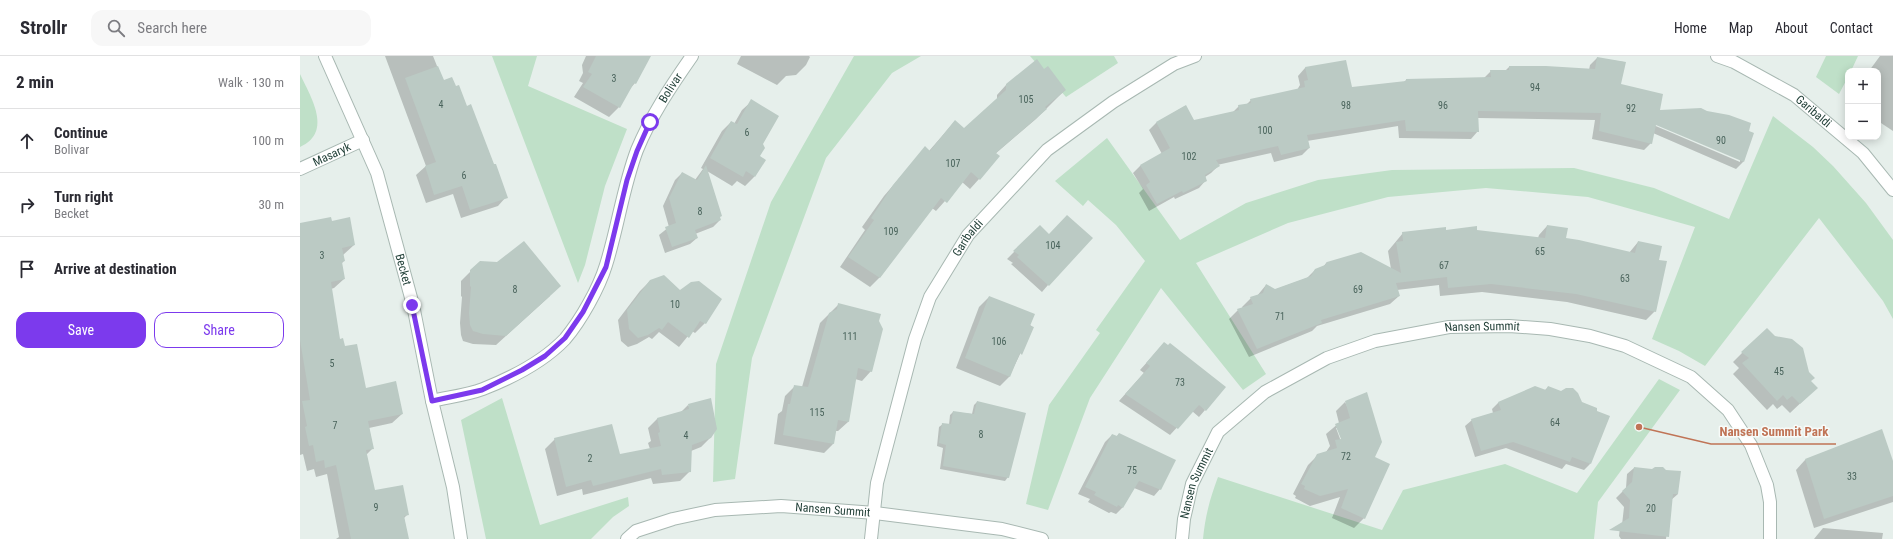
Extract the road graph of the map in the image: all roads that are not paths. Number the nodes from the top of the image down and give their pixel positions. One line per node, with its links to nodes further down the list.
1 (325, 56): 5 (street, Becket)
2 (692, 56): 8 (street, Bolivar)
3 (1194, 56): 9 (street, Garibaldi)
4 (1717, 56): 7 (street, Garibaldi)
5 (363, 140): 6 (street, Masaryk); 8 (street, Becket)
6 (300, 169)
7 (1893, 190)
8 (432, 401): 10 (street, Becket)
9 (875, 513): 11 (street, Nansen Summit); 12 (street, Garibaldi); 13 (street, Nansen Summit)
10 (461, 539)
11 (627, 539)
12 (871, 539)
13 (1042, 539)
14 (1182, 539): 15 (street, Nansen Summit)
15 (1770, 539)

